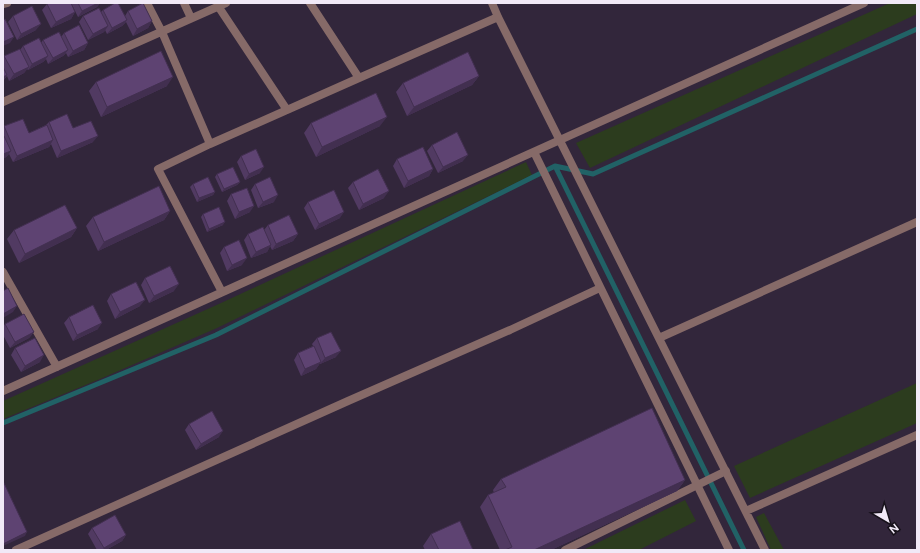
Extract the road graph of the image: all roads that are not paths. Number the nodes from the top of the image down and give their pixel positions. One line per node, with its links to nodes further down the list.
1 (7, 3): 7 (street)
2 (147, 3): 11 (street)
3 (184, 3): 10 (street)
4 (310, 3): 12 (street)
5 (492, 3): 9 (street)
6 (864, 3): 15 (street)
7 (3, 4)
8 (222, 5): 10 (street); 14 (street)
9 (498, 17): 12 (street); 15 (street)
10 (191, 18): 11 (street)
11 (162, 32): 13 (street); 16 (street)
12 (359, 78): 14 (street)
13 (3, 102)
14 (287, 110): 16 (street)
15 (560, 140): 17 (street); 22 (street)
16 (210, 144): 21 (street)
17 (534, 152): 20 (street); 21 (street)
18 (917, 222): 22 (street)
19 (3, 273): 23 (street)
20 (600, 288): 27 (street); 29 (street)
21 (222, 292): 23 (street)
22 (659, 338): 26 (street)
23 (56, 367): 24 (street)
24 (4, 388)
25 (917, 435): 28 (street)
26 (726, 471): 27 (street); 28 (street)
27 (697, 485): 30 (street); 31 (street)
28 (746, 511): 32 (street)
29 (16, 550)
30 (565, 550)
31 (729, 550)
32 (765, 550)

